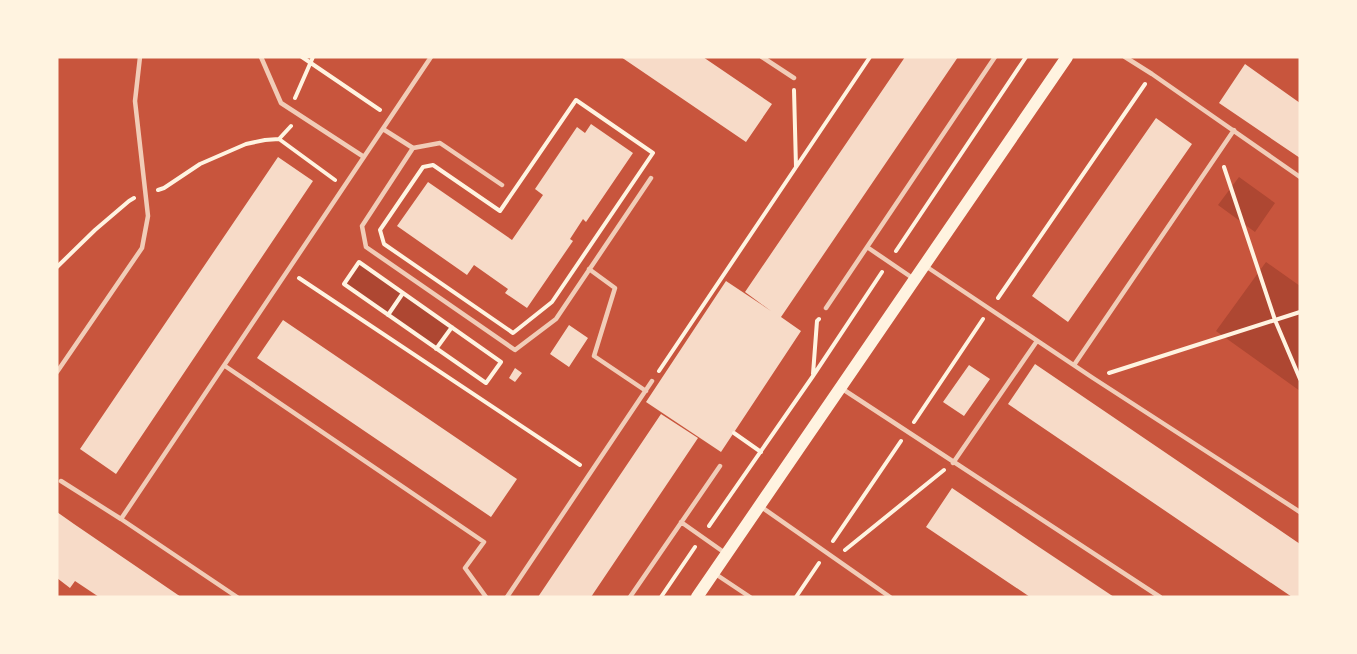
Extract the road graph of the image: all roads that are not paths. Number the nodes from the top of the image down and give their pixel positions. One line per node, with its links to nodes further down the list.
1 (140, 57): 24 (lane)
2 (261, 57): 12 (lane)
3 (431, 57): 9 (lane)
4 (762, 57): 8 (lane)
5 (995, 57): 16 (lane)
6 (1067, 57): 17 (main road)
7 (1125, 57): 10 (lane)
8 (794, 78)
9 (383, 129): 11 (lane); 12 (lane)
10 (1234, 130): 13 (lane); 22 (lane)
11 (414, 148): 15 (lane); 18 (lane)
12 (364, 158): 23 (lane)
13 (1300, 177)
14 (651, 178): 18 (lane)
15 (502, 185)
16 (867, 247): 19 (lane); 20 (lane)
17 (924, 265): 19 (main road); 21 (lane)
18 (589, 269): 27 (lane)
19 (915, 280): 26 (main road)
20 (826, 308)
21 (1037, 341): 22 (lane); 28 (lane)
22 (1074, 365): 32 (lane)
23 (225, 366): 33 (lane); 38 (lane)
24 (57, 372)
25 (652, 381): 27 (lane)
26 (841, 388): 28 (lane); 31 (main road)
27 (646, 390): 39 (lane)
28 (953, 463): 44 (lane)
29 (720, 466): 34 (lane)
30 (61, 481): 33 (lane)
31 (760, 506): 35 (main road); 43 (lane)
32 (1300, 512)
33 (121, 519): 37 (lane)
34 (681, 522): 35 (lane); 40 (lane)
35 (727, 554): 36 (main road)
36 (714, 573): 41 (main road); 42 (lane)
37 (237, 597)
38 (486, 597)
39 (507, 597)
40 (630, 597)
41 (698, 597)
42 (750, 597)
43 (890, 597)
44 (1160, 597)

